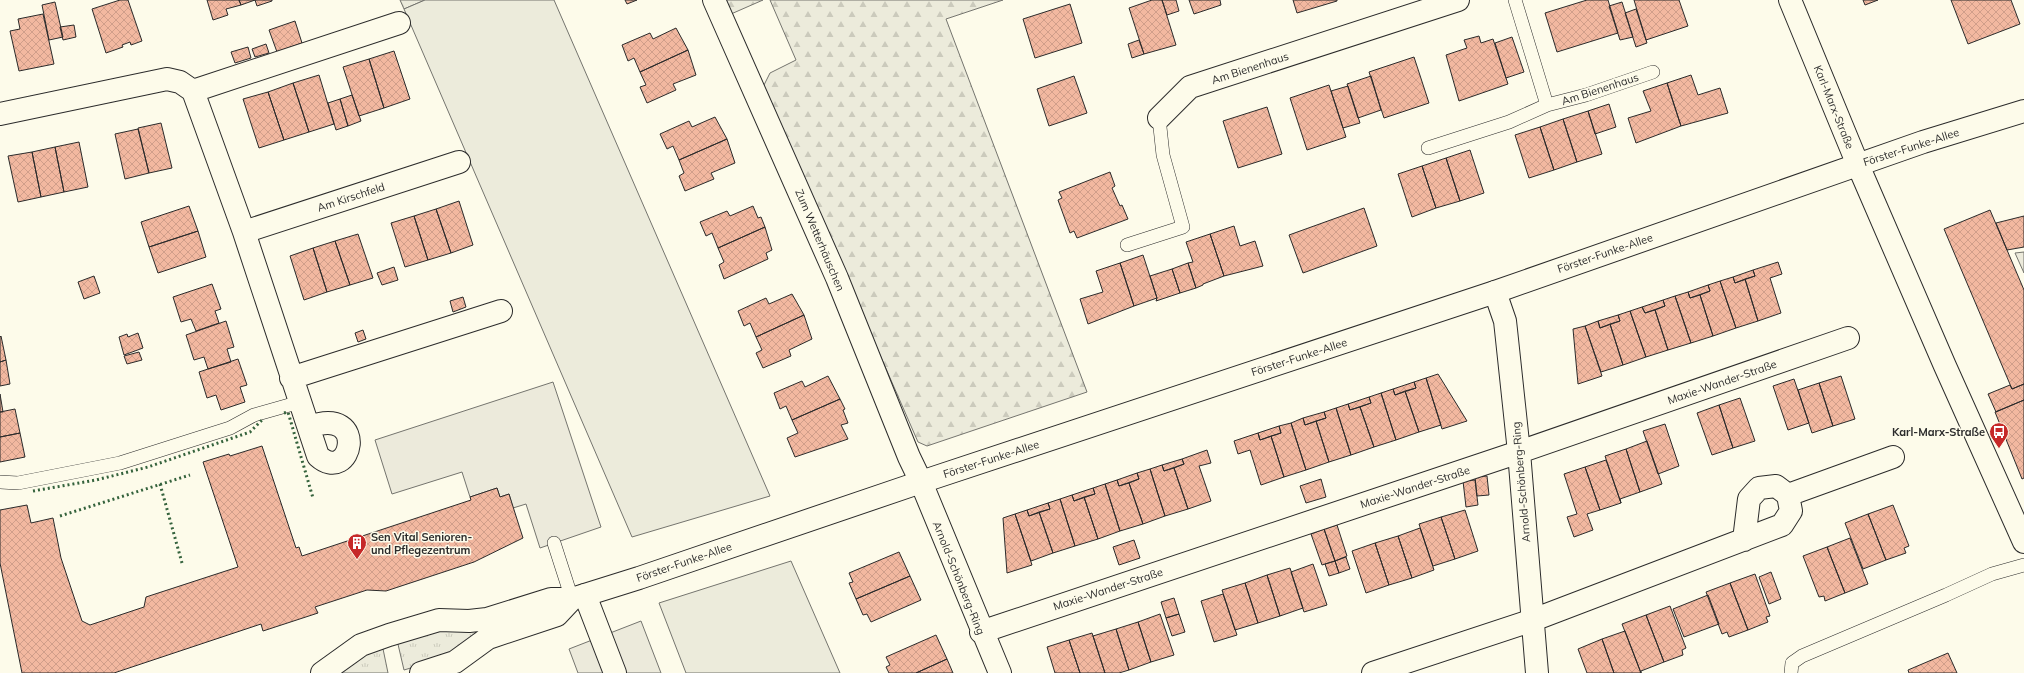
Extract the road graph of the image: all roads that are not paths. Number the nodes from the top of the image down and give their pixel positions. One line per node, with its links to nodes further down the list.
1 (714, 0): 26 (street, Zum Wetterhäuschen)
2 (1458, 0): 11 (street, Am Bienenhaus)
3 (1515, 0): 8 (lane, Am Bienenhaus)
4 (1790, 0): 14 (street, Karl-Marx-Straße)
5 (399, 23): 7 (street)
6 (1653, 72): 8 (lane, Am Bienenhaus)
7 (193, 91): 10 (street); 15 (street)
8 (1547, 105): 12 (lane, Am Bienenhaus)
9 (2024, 111): 14 (street, Förster-Funke-Allee)
10 (0, 114)
11 (1159, 118): 16 (lane, Am Bienenhaus)
12 (1428, 148)
13 (459, 162): 15 (street, Am Kirschfeld)
14 (1858, 165): 17 (street, Förster-Funke-Allee); 29 (street, Karl-Marx-Straße)
15 (244, 232): 20 (street)
16 (1127, 245)
17 (1495, 292): 23 (street, Arnold-Schönberg-Ring); 26 (street, Förster-Funke-Allee)
18 (501, 311): 20 (street)
19 (1848, 338): 23 (street, Maxie-Wander-Straße)
20 (291, 378): 21 (street)
21 (300, 402): 22 (street); 25 (lane)
22 (310, 427)
23 (1519, 452): 33 (street, Arnold-Schönberg-Ring); 34 (street, Maxie-Wander-Straße)
24 (1892, 457): 27 (street)
25 (0, 482)
26 (921, 482): 32 (street, Förster-Funke-Allee); 34 (street, Arnold-Schönberg-Ring)
27 (1788, 495): 28 (street); 28 (street)
28 (1744, 540): 33 (street)
29 (2024, 542)
30 (554, 543): 32 (lane)
31 (2024, 565): 41 (lane)
32 (578, 597): 35 (street, Förster-Funke-Allee); 36 (street, Förster-Funke-Allee); 37 (street)
33 (1533, 620): 39 (street); 40 (street, Arnold-Schönberg-Ring)
34 (981, 632): 38 (street, Arnold-Schönberg-Ring)
35 (322, 673)
36 (421, 673)
37 (615, 673)
38 (1000, 673)
39 (1373, 673)
40 (1537, 673)
41 (1791, 673)

